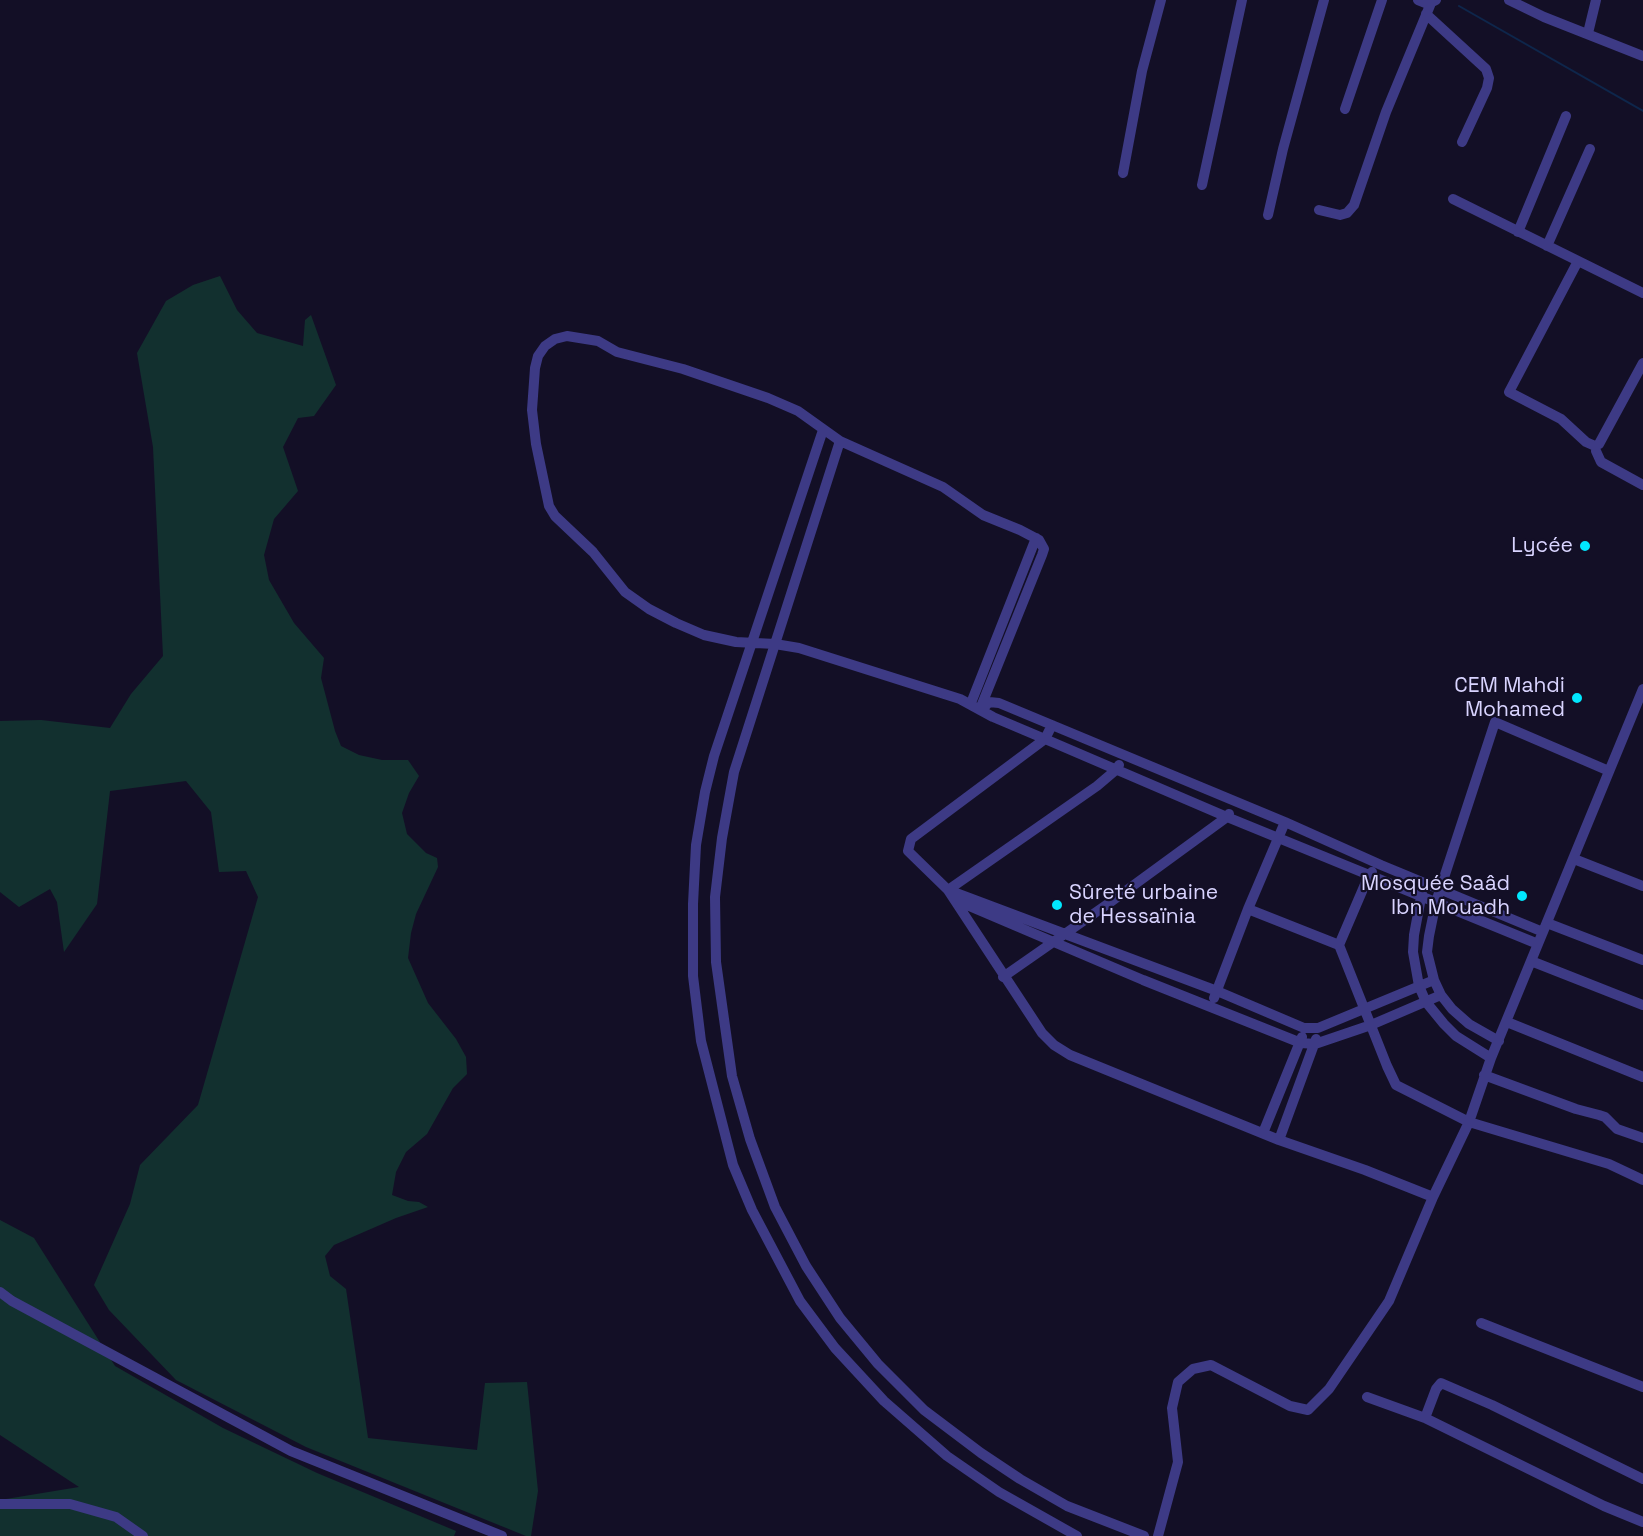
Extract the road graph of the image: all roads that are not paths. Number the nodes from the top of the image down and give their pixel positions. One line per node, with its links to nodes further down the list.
1 (1161, 0): 16 (street)
2 (1242, 0): 17 (street)
3 (1324, 0): 20 (street)
4 (1382, 0): 12 (street)
5 (1418, 0): 8 (street)
6 (1509, 0): 10 (street)
7 (1596, 0): 10 (street)
8 (1434, 2): 9 (street)
9 (1426, 14): 14 (street); 19 (street)
10 (1588, 33): 11 (street)
11 (1643, 56)
12 (1346, 109)
13 (1566, 116): 21 (street)
14 (1462, 142)
15 (1590, 149): 22 (street)
16 (1123, 173)
17 (1202, 185)
18 (1453, 199): 21 (street)
19 (1319, 210)
20 (1268, 215)
21 (1518, 232): 22 (street)
22 (1547, 246): 23 (street)
23 (1578, 261): 24 (street); 25 (street)
24 (1643, 293)
25 (1643, 363)
26 (823, 430): 27 (street); 30 (street); 30 (street)
27 (840, 441): 31 (street); 33 (street)
28 (1596, 451): 29 (street)
29 (1643, 485)
30 (752, 643): 31 (street); 96 (street)
31 (775, 644): 33 (street); 97 (street)
32 (1643, 689): 34 (street)
33 (978, 707): 35 (street); 36 (street)
34 (1640, 707): 39 (street)
35 (1052, 725): 36 (street); 37 (street)
36 (1045, 739): 38 (street); 50 (street)
37 (1124, 755): 38 (street); 40 (street)
38 (1117, 769): 41 (street); 50 (street)
39 (1609, 771): 44 (street); 49 (street)
40 (1234, 801): 41 (street); 42 (street)
41 (1227, 817): 43 (street); 55 (street)
42 (1285, 822): 43 (street); 45 (street)
43 (1278, 837): 46 (street); 53 (street)
44 (1574, 859): 48 (street); 54 (street)
45 (1381, 865): 46 (street); 47 (street)
46 (1369, 875): 51 (street); 58 (street)
47 (1425, 883): 49 (street); 51 (street)
48 (1643, 886)
49 (1440, 889): 52 (street); 54 (street)
50 (954, 895): 55 (street); 56 (street); 61 (street)
51 (1421, 896): 52 (street); 63 (street)
52 (1436, 902): 57 (street); 62 (street)
53 (1248, 909): 58 (street); 64 (street)
54 (1545, 928): 57 (street); 59 (street)
55 (1064, 934): 56 (street); 64 (street)
56 (1054, 941): 61 (street); 68 (street)
57 (1538, 944): 60 (street)
58 (1339, 945): 69 (street)
59 (1643, 960)
60 (1531, 961): 67 (street); 70 (street)
61 (1003, 976): 81 (street)
62 (1434, 980): 63 (street); 65 (street)
63 (1419, 986): 66 (street); 69 (street)
64 (1217, 991): 68 (street); 72 (street)
65 (1441, 995): 66 (street); 74 (street)
66 (1426, 1002): 71 (street); 77 (street)
67 (1643, 1005)
68 (1211, 1006): 75 (street)
69 (1364, 1009): 71 (street); 73 (street)
70 (1507, 1022): 74 (street); 79 (street)
71 (1371, 1025): 76 (street); 80 (street)
72 (1304, 1028): 73 (street); 75 (street)
73 (1318, 1028): 76 (street)
74 (1499, 1041): 77 (street)
75 (1301, 1043): 76 (street); 81 (street)
76 (1315, 1044): 83 (street)
77 (1491, 1058): 78 (street)
78 (1484, 1075): 80 (street); 82 (street)
79 (1643, 1077)
80 (1469, 1122): 84 (street); 85 (street)
81 (1263, 1133): 83 (street)
82 (1643, 1138)
83 (1279, 1140): 85 (street)
84 (1643, 1180)
85 (1433, 1197): 98 (street)
86 (0, 1292): 95 (street)
87 (1481, 1323): 88 (street)
88 (1643, 1387)
89 (1367, 1397): 90 (street)
90 (1425, 1418): 91 (street); 93 (street)
91 (1643, 1479)
92 (0, 1504): 94 (street)
93 (1643, 1522)
94 (143, 1536)
95 (501, 1536)
96 (1077, 1536)
97 (1144, 1536)
98 (1158, 1536)

